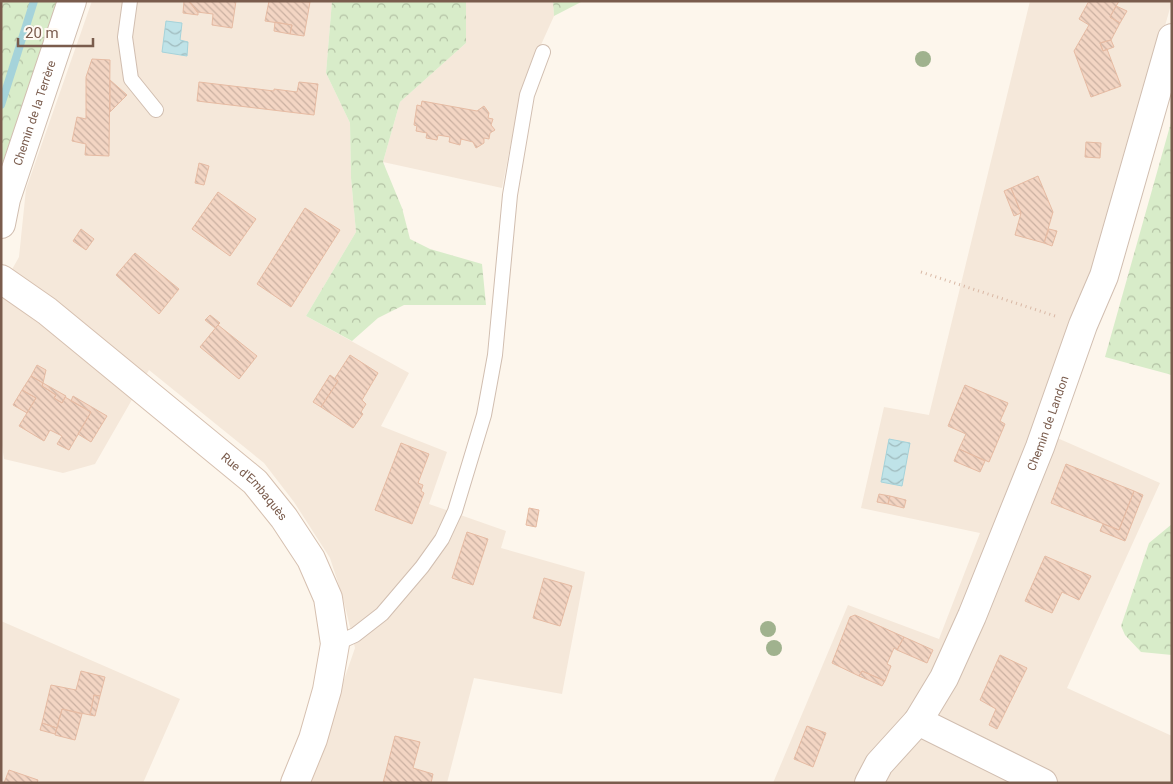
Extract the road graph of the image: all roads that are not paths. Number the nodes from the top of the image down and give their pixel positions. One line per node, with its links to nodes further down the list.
1 (72, 1): 6 (street, Chemin de la Terrère)
2 (130, 1): 5 (lane)
3 (1172, 38): 9 (street, Chemin de Landon)
4 (543, 52): 8 (lane)
5 (156, 110)
6 (1, 224)
7 (1, 279): 8 (street, Rue d'Embaquès)
8 (335, 644): 10 (street, Rue d'Embaquès)
9 (918, 721): 11 (street, Chemin de Landon); 12 (street)
10 (294, 783)
11 (869, 783)
12 (1043, 783)

